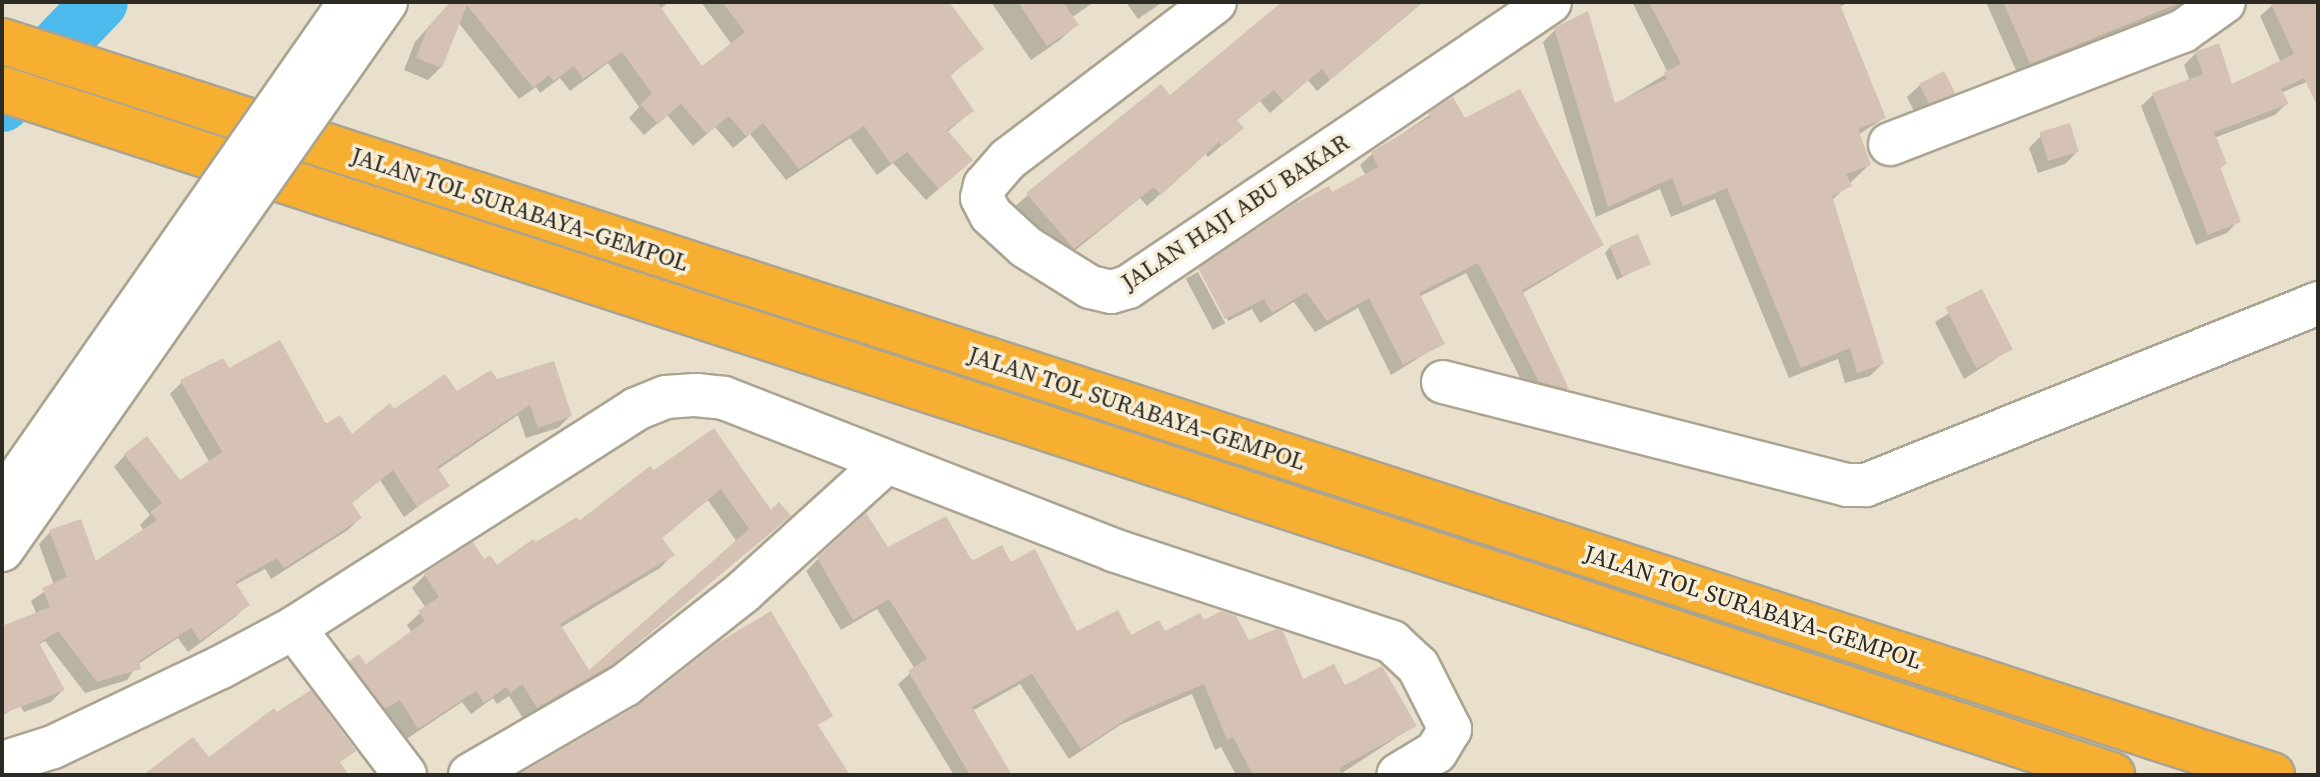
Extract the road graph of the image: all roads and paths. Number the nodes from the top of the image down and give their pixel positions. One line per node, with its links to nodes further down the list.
1 (350, 2): 12 (street, bridge)
2 (386, 2): 13 (street, bridge)
3 (1215, 2): 4 (street, JALAN HAJI ABU BAKAR)
4 (1550, 2)
5 (2224, 2): 8 (street)
6 (8, 43): 20 (highway, JALAN TOL SURABAYA–GEMPOL)
7 (2, 89): 19 (highway, JALAN TOL SURABAYA–GEMPOL)
8 (1890, 144)
9 (2318, 303): 10 (street)
10 (1443, 382)
11 (884, 464): 14 (street); 17 (street); 18 (street)
12 (2, 501)
13 (2, 550)
14 (294, 628): 15 (street); 16 (street)
15 (395, 762)
16 (2, 763)
17 (470, 775)
18 (1398, 775)
19 (2112, 775)
20 (2272, 775)

